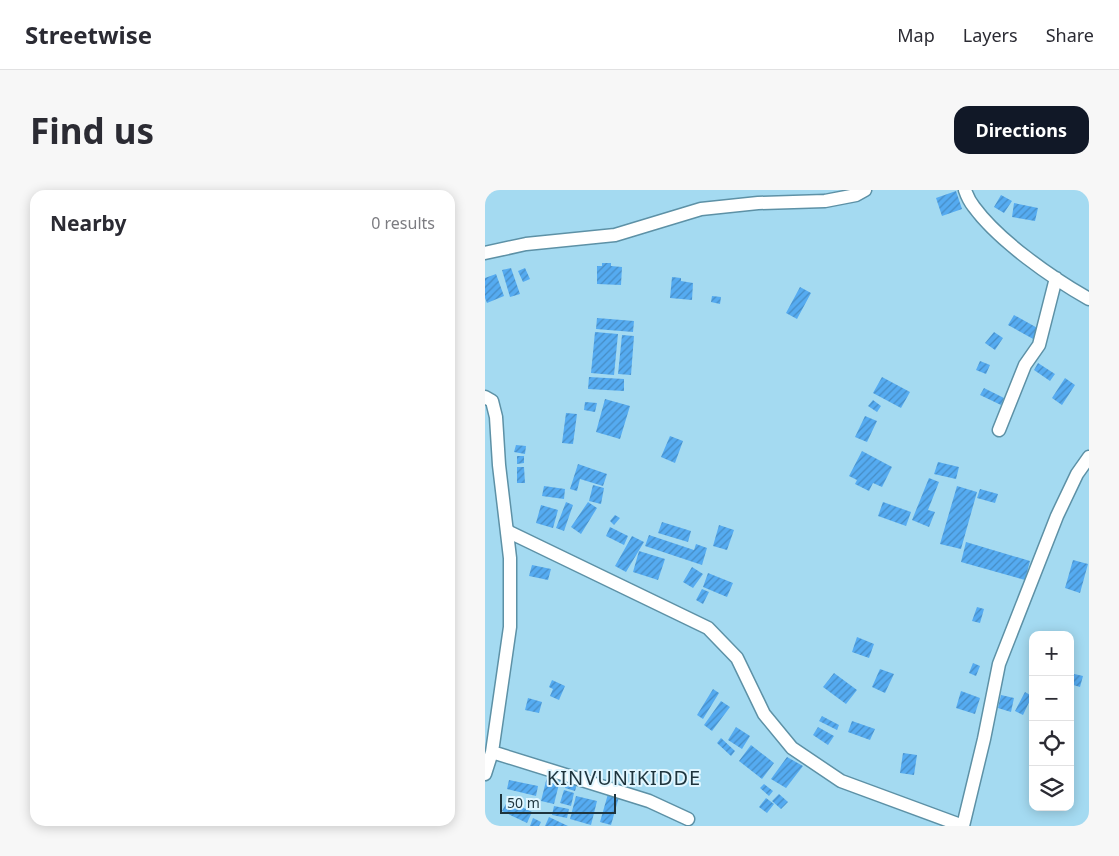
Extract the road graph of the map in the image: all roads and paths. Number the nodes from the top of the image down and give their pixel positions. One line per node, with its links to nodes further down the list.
1 (865, 190): 3 (street)
2 (965, 190): 4 (street)
3 (485, 253)
4 (1056, 278): 5 (street); 7 (street)
5 (1089, 299)
6 (485, 397): 9 (street)
7 (999, 430)
8 (1089, 457): 13 (street)
9 (507, 529): 10 (street); 13 (street)
10 (492, 752): 11 (street); 12 (street)
11 (485, 774)
12 (688, 819)
13 (963, 826)

